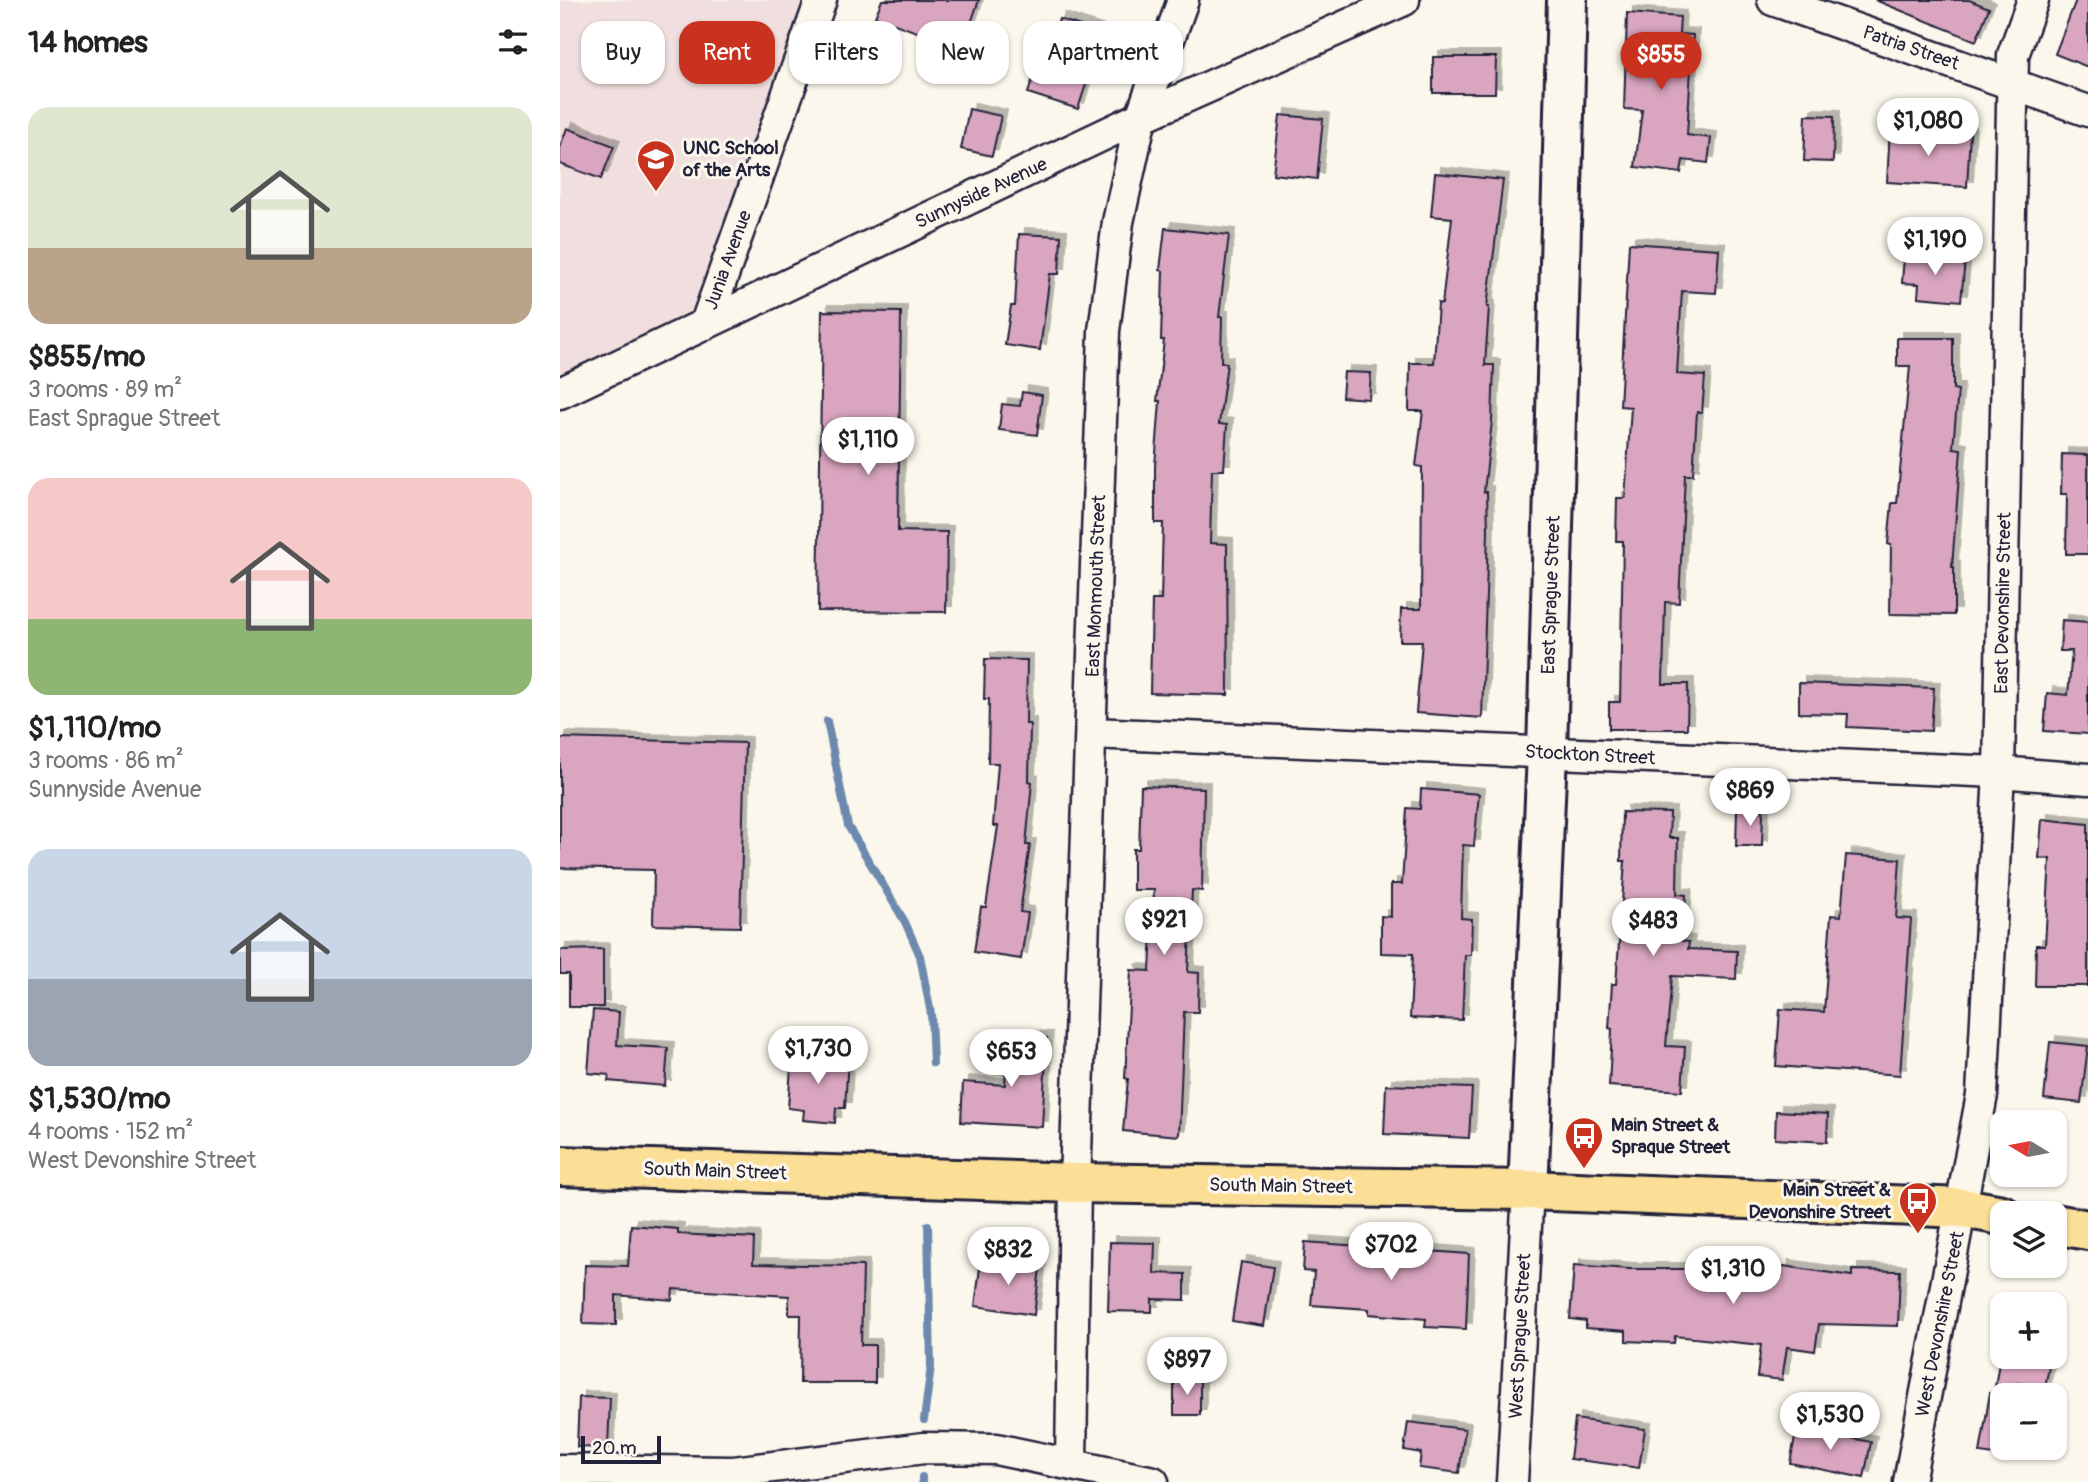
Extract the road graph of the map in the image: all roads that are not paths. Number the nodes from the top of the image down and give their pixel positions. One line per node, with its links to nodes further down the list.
1 (821, 0): 10 (street, Junia Avenue)
2 (1183, 0): 9 (street, East Monmouth Street)
3 (1405, 0): 9 (street, Sunnyside Avenue)
4 (1567, 0): 13 (main road, East Sprague Street)
5 (1773, 0): 7 (street, Patria Street)
6 (2033, 0): 7 (street, East Devonshire Street)
7 (2015, 85): 8 (street, Patria Street); 14 (street, East Devonshire Street)
8 (2088, 111)
9 (1141, 117): 10 (street, Sunnyside Avenue); 12 (street, East Monmouth Street)
10 (706, 323): 11 (street, Sunnyside Avenue)
11 (560, 393)
12 (1091, 733): 13 (street, Stockton Street); 17 (street, East Monmouth Street)
13 (1547, 754): 14 (street, Stockton Street); 18 (main road, East Sprague Street)
14 (1999, 772): 15 (street, Stockton Street); 19 (street, East Devonshire Street)
15 (2088, 779)
16 (560, 1166): 17 (main road, South Main Street)
17 (1075, 1183): 18 (main road, South Main Street); 23 (street, East Monmouth Street)
18 (1528, 1190): 19 (main road, South Main Street); 26 (street, West Sprague Street)
19 (1963, 1208): 20 (main road, South Main Street); 27 (street, West Devonshire Street)
20 (1990, 1213)
21 (2067, 1226): 22 (main road)
22 (2088, 1230)
23 (1070, 1464): 24 (street); 25 (street)
24 (560, 1470)
25 (1153, 1482)
26 (1512, 1482)
27 (1909, 1482)

